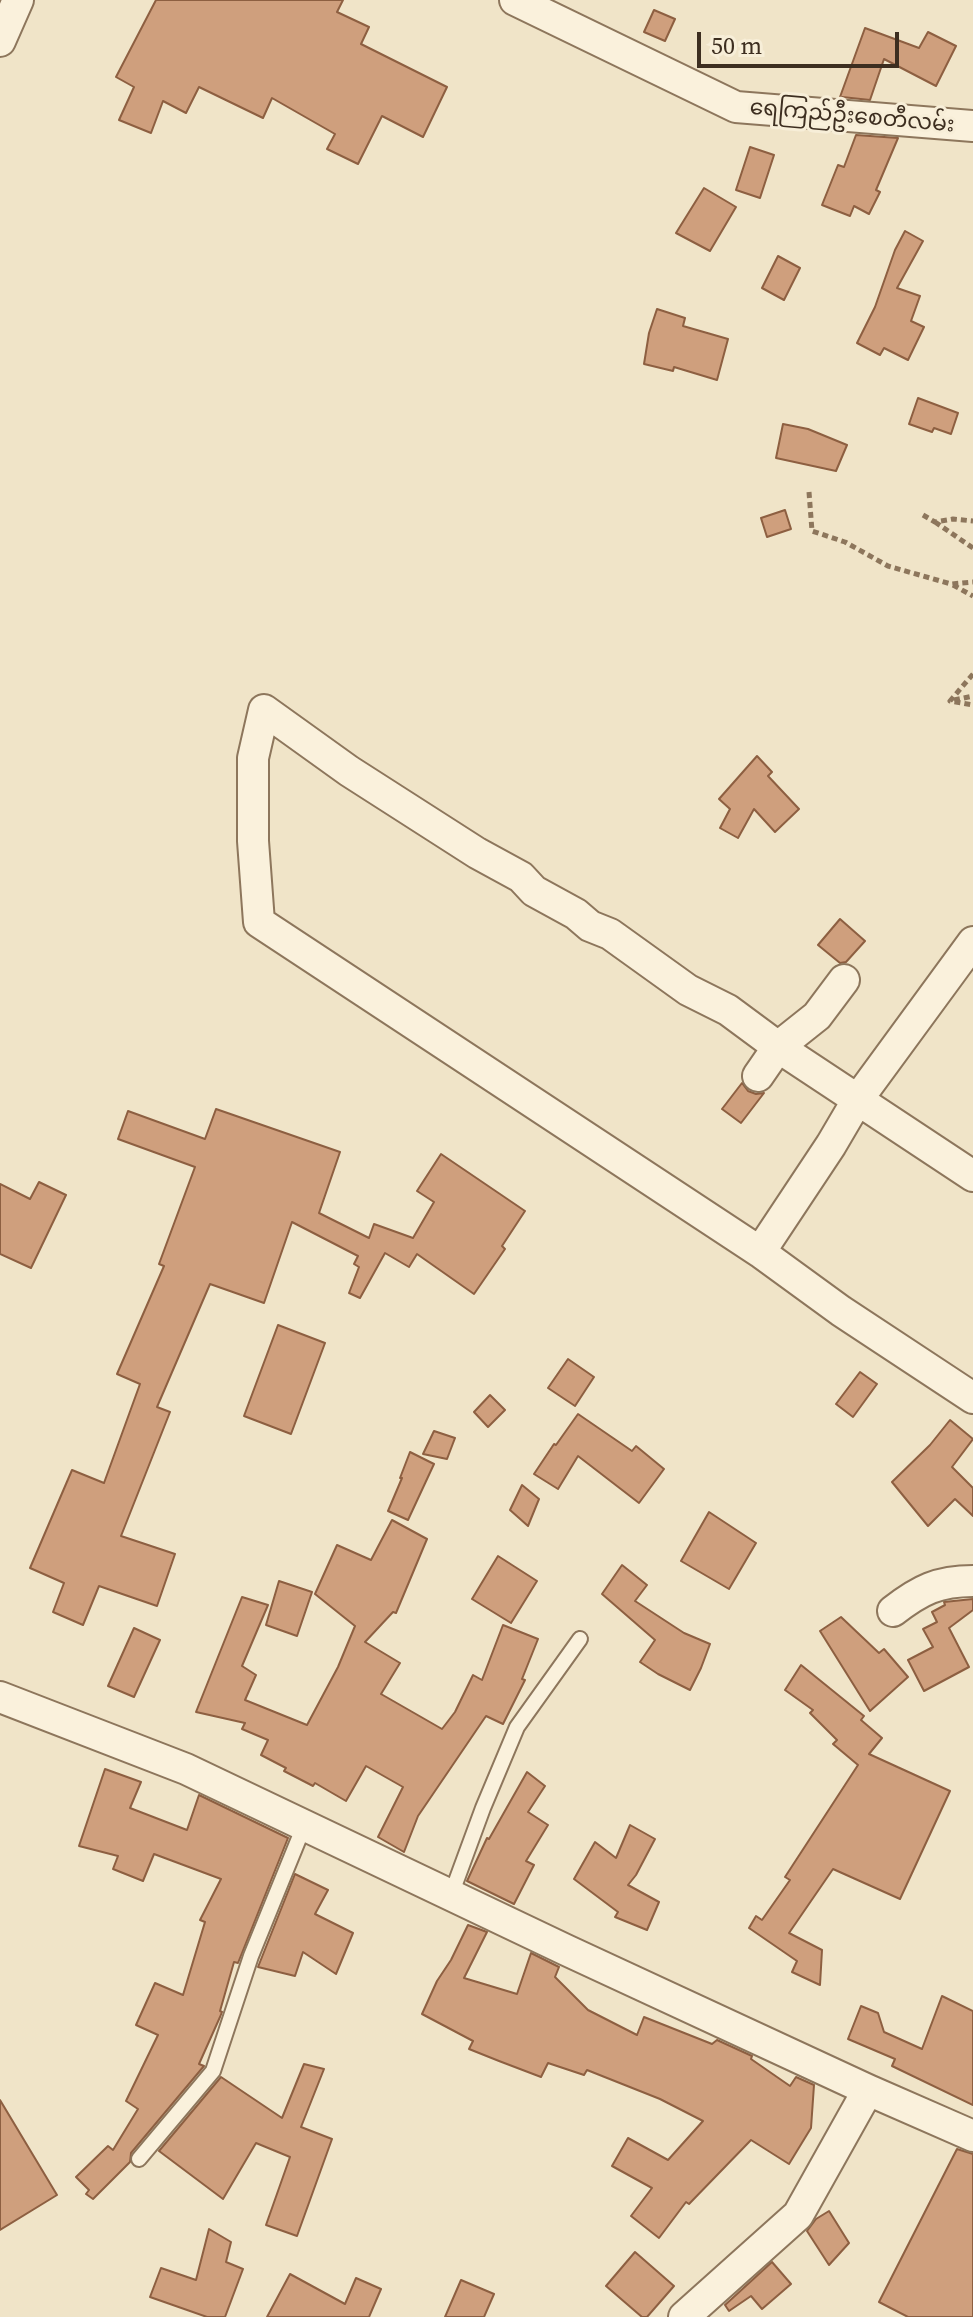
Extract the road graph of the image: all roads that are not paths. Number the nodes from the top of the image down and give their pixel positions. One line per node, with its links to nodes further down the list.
1 (18, 0): 3 (street)
2 (515, 0): 4 (street, ရေကြည်ဦးစေတီလမ်း)
3 (0, 41)
4 (970, 122)
5 (973, 942): 9 (street)
6 (844, 980): 7 (street)
7 (778, 1047): 8 (street); 9 (street); 11 (street)
8 (758, 1076)
9 (858, 1099): 10 (street); 11 (street)
10 (973, 1176)
11 (760, 1252): 12 (street)
12 (973, 1398)
13 (973, 1581): 14 (street)
14 (893, 1611)
15 (580, 1639): 18 (lane)
16 (0, 1697): 17 (street)
17 (304, 1826): 18 (street); 21 (lane)
18 (451, 1895): 19 (street)
19 (868, 2090): 20 (street); 22 (street)
20 (973, 2136)
21 (139, 2159)
22 (684, 2317)

